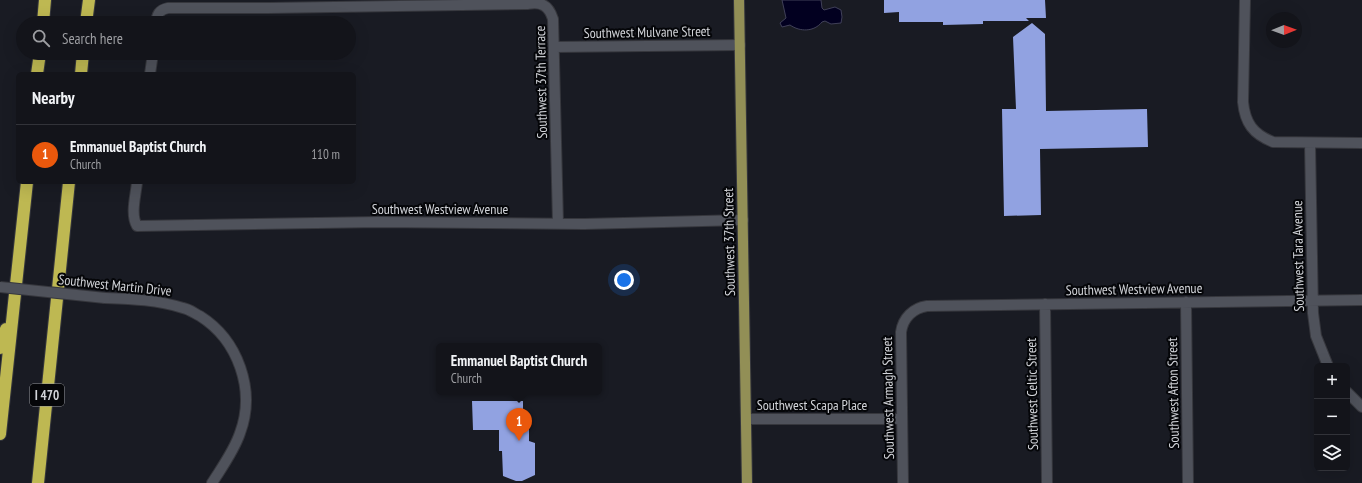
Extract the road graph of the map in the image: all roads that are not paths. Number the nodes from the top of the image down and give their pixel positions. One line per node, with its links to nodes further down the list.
1 (45, 0): 5 (highway)
2 (89, 0): 6 (highway)
3 (738, 0): 8 (main road, Southwest 37th Street)
4 (1245, 0): 16 (street)
5 (44, 16)
6 (87, 16)
7 (157, 16): 9 (street, Southwest 37th Terrace)
8 (740, 45): 9 (street, Southwest Mulvane Street); 21 (main road, Southwest 37th Street)
9 (554, 47): 22 (street, Southwest 37th Terrace)
10 (39, 60): 13 (highway)
11 (82, 60): 14 (highway)
12 (152, 60): 15 (street)
13 (38, 72)
14 (81, 72)
15 (150, 72)
16 (1310, 143): 17 (street); 25 (street, Southwest Tara Avenue)
17 (1362, 143)
18 (27, 184): 26 (highway)
19 (69, 184): 37 (highway, I 470)
20 (137, 184): 22 (street, Southwest Westview Avenue)
21 (743, 220): 22 (street, Southwest Westview Avenue); 34 (main road, Southwest 37th Street)
22 (558, 224)
23 (0, 287): 38 (street, Southwest Martin Drive, bridge)
24 (1362, 300): 25 (street, Southwest Westview Avenue)
25 (1312, 301): 27 (street, Southwest Westview Avenue); 31 (street, Southwest Tara Avenue)
26 (14, 302): 30 (highway); 36 (highway)
27 (1186, 302): 28 (street, Southwest Westview Avenue); 42 (street, Southwest Afton Street)
28 (1045, 304): 29 (street, Southwest Westview Avenue); 41 (street, Southwest Celtic Street)
29 (909, 314): 35 (street, Southwest Armagh Street)
30 (0, 348)
31 (1327, 363)
32 (1350, 395): 33 (street)
33 (1362, 407)
34 (746, 419): 35 (street, Southwest Scapa Place); 39 (main road, Southwest 37th Street)
35 (902, 419): 40 (street, Southwest Armagh Street)
36 (0, 434)
37 (38, 483)
38 (212, 483)
39 (747, 483)
40 (903, 483)
41 (1047, 483)
42 (1188, 483)

